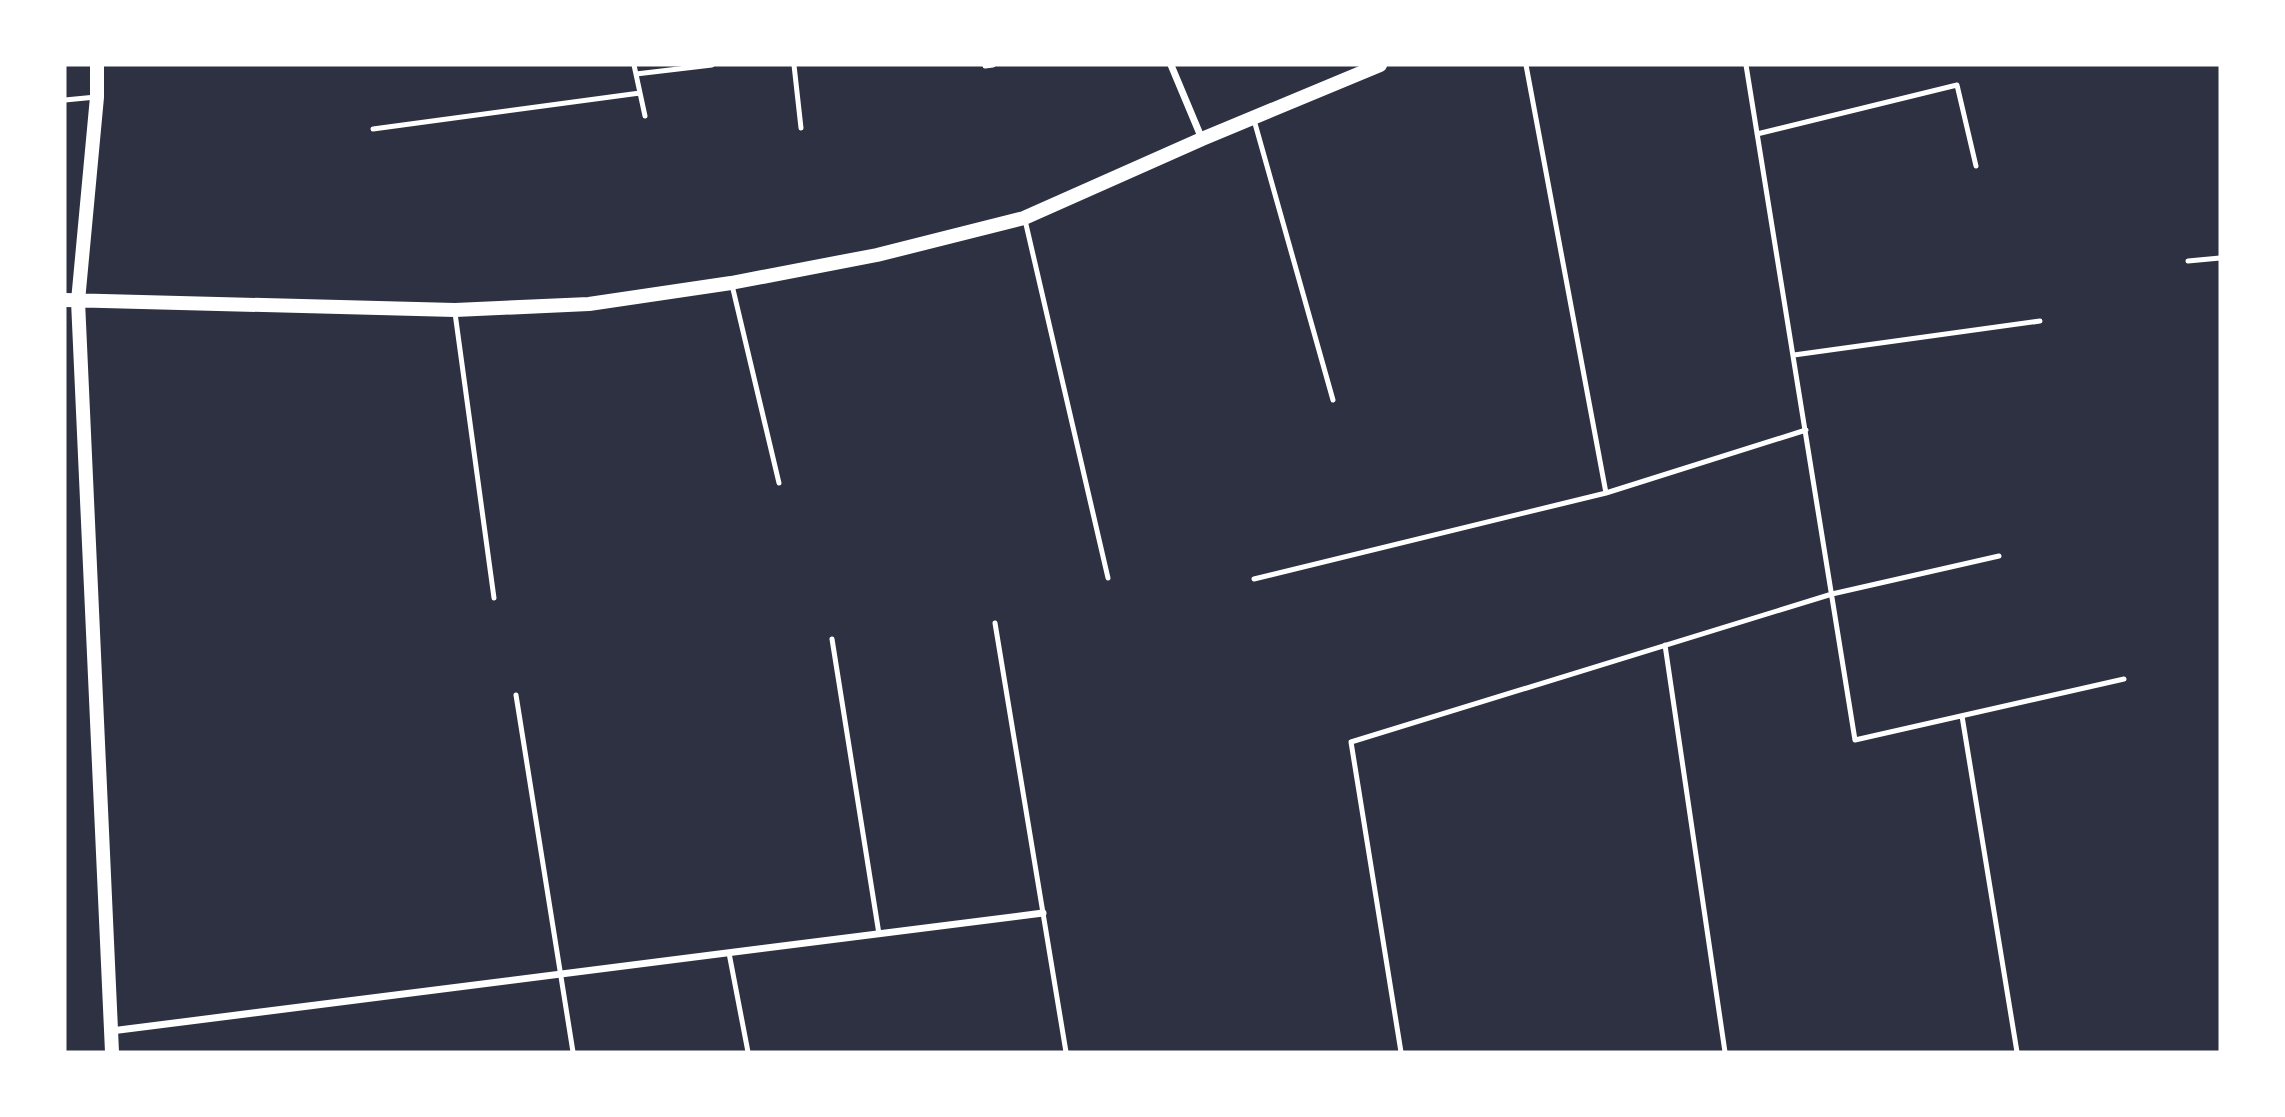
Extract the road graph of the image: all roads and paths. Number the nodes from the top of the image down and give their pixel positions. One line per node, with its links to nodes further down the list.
1 (97, 65): 13 (main road)
2 (634, 65): 11 (lane)
3 (712, 65): 11 (lane)
4 (794, 65): 17 (lane)
5 (993, 65): 10 (lane)
6 (1171, 65): 20 (street)
7 (1380, 65): 16 (main road)
8 (1526, 65): 33 (lane)
9 (1746, 65): 19 (lane)
10 (985, 66)
11 (636, 74): 12 (lane)
12 (640, 93): 15 (lane); 18 (lane)
13 (97, 97): 14 (lane); 26 (main road)
14 (65, 100)
15 (645, 116)
16 (1253, 119): 20 (main road); 30 (lane)
17 (801, 128)
18 (373, 130)
19 (1758, 134): 21 (lane); 29 (lane)
20 (1202, 139): 22 (main road)
21 (1976, 166)
22 (1024, 218): 25 (main road); 35 (lane)
23 (2220, 258): 24 (lane)
24 (2188, 261)
25 (731, 283): 27 (main road); 32 (lane)
26 (71, 301): 27 (main road); 49 (main road)
27 (455, 310): 38 (lane)
28 (2040, 321): 29 (lane)
29 (1794, 355): 31 (lane)
30 (1333, 400)
31 (1806, 430): 33 (lane); 37 (lane)
32 (779, 483)
33 (1606, 493): 36 (lane)
34 (1999, 556): 37 (lane)
35 (1108, 578)
36 (1254, 579)
37 (1832, 594): 41 (lane); 44 (lane)
38 (494, 598)
39 (995, 623): 45 (lane)
40 (832, 639): 46 (lane)
41 (1665, 645): 54 (lane); 55 (lane)
42 (2124, 679): 44 (lane)
43 (516, 695): 48 (lane)
44 (1962, 716): 56 (lane)
45 (1043, 913): 46 (street); 53 (lane)
46 (879, 934): 47 (street)
47 (729, 953): 48 (street); 52 (lane)
48 (560, 974): 49 (street); 51 (lane)
49 (111, 1031): 50 (main road)
50 (112, 1052)
51 (573, 1052)
52 (748, 1052)
53 (1066, 1052)
54 (1401, 1052)
55 (1725, 1052)
56 (2017, 1052)

